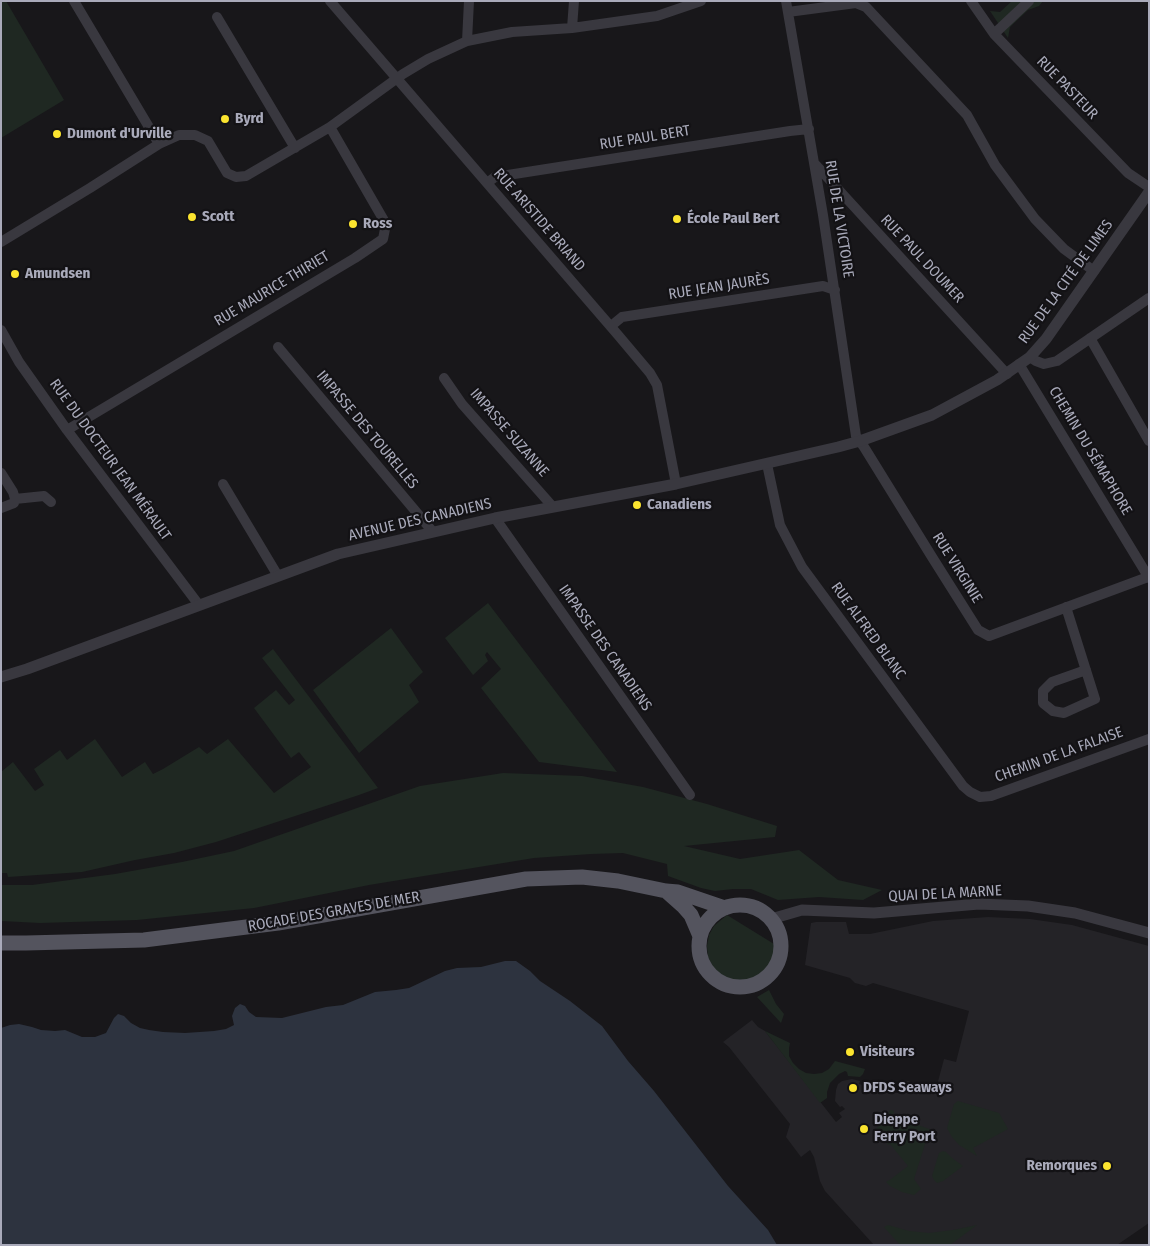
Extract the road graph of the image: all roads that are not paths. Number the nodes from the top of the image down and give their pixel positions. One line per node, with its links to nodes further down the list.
1 (330, 1): 13 (street, RUE ARISTIDE BRIAND)
2 (469, 1): 12 (street)
3 (574, 1): 10 (street)
4 (701, 1): 10 (street)
5 (971, 1): 11 (street, RUE PASTEUR)
6 (1029, 1): 11 (street)
7 (75, 2): 16 (street)
8 (787, 6): 15 (street, RUE DE LA VICTOIRE); 23 (street)
9 (217, 17): 17 (street)
10 (572, 28): 12 (street)
11 (994, 34): 20 (street, RUE PASTEUR)
12 (467, 41): 13 (street)
13 (396, 78): 14 (street); 19 (street, RUE ARISTIDE BRIAND)
14 (330, 127): 17 (street); 34 (street, RUE MAURICE THIRIET)
15 (809, 129): 18 (street, RUE DE LA VICTOIRE); 19 (street, RUE PAUL BERT)
16 (159, 144): 17 (street); 22 (street)
17 (295, 148)
18 (815, 164): 24 (street, RUE DE LA VICTOIRE); 32 (street, RUE PAUL DOUMER)
19 (487, 183): 26 (street, RUE ARISTIDE BRIAND)
20 (1149, 187)
21 (1149, 192): 23 (street, RUE DE LA CITÉ DE LIMES)
22 (1, 242)
23 (1094, 271): 30 (street, RUE DE LA CITÉ DE LIMES)
24 (835, 290): 26 (street, RUE JEAN JAURÈS); 35 (street, RUE DE LA VICTOIRE)
25 (1149, 298): 28 (street)
26 (611, 326): 40 (street, RUE ARISTIDE BRIAND)
27 (1, 330): 34 (street, RUE DU DOCTEUR JEAN MÉRAULT)
28 (1090, 338): 30 (street); 36 (street)
29 (278, 347): 46 (street, IMPASSE DES TOURELLES)
30 (1030, 357): 31 (street, RUE DE LA CITÉ DE LIMES)
31 (1019, 364): 32 (street, RUE DE LA CITÉ DE LIMES); 48 (street, CHEMIN DU SÉMAPHORE)
32 (1007, 374): 35 (street, RUE DE LA CITÉ DE LIMES)
33 (444, 378): 43 (street, IMPASSE SUZANNE)
34 (67, 430): 49 (street, RUE DU DOCTEUR JEAN MÉRAULT)
35 (860, 441): 37 (street, AVENUE DES CANADIENS); 50 (street, RUE VIRGINIE)
36 (1149, 441)
37 (767, 464): 40 (street, AVENUE DES CANADIENS); 55 (street, RUE ALFRED BLANC)
38 (1, 473): 41 (street)
39 (223, 484): 47 (street)
40 (676, 484): 43 (street, AVENUE DES CANADIENS)
41 (16, 499): 42 (street); 44 (street)
42 (51, 502)
43 (553, 507): 45 (street, AVENUE DES CANADIENS)
44 (1, 508)
45 (495, 518): 46 (street, AVENUE DES CANADIENS); 54 (street, IMPASSE DES CANADIENS)
46 (433, 532): 47 (street, AVENUE DES CANADIENS)
47 (278, 576): 49 (street, AVENUE DES CANADIENS)
48 (1148, 578): 50 (street, RUE VIRGINIE)
49 (199, 605): 52 (street, AVENUE DES CANADIENS)
50 (1066, 607): 51 (street)
51 (1086, 670): 51 (street)
52 (1, 677)
53 (1149, 739): 55 (street, CHEMIN DE LA FALAISE)
54 (690, 795)
55 (980, 797)
56 (666, 891): 57 (main road, ROCADE DES GRAVES DE MER); 60 (main road); 61 (main road, ROCADE DES GRAVES DE MER)
57 (725, 908): 58 (main road); 60 (main road)
58 (771, 919): 59 (street, QUAI DE LA MARNE); 60 (main road)
59 (1149, 933)
60 (700, 936)
61 (1, 942)

